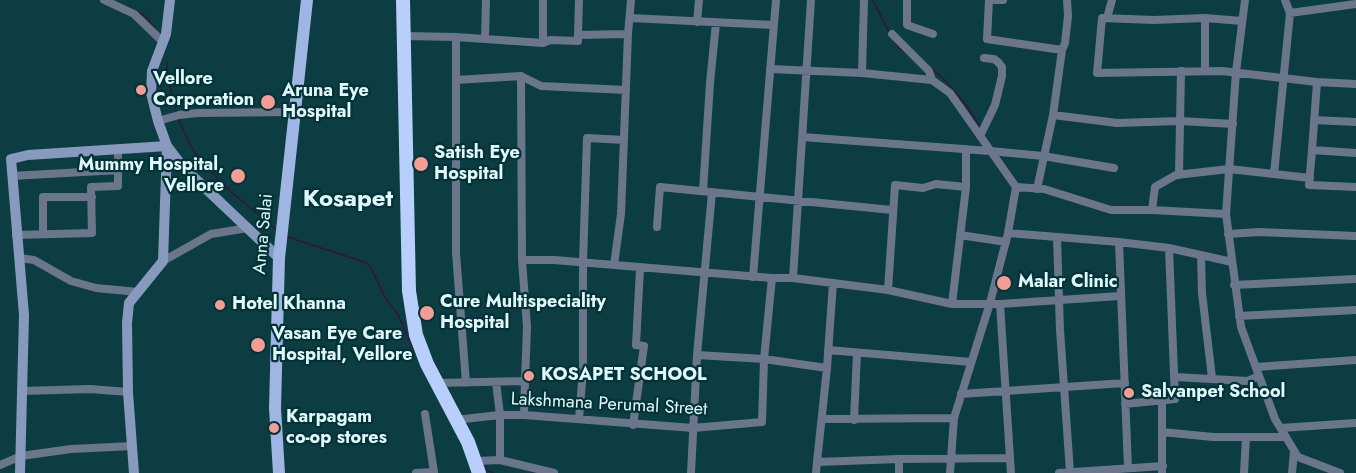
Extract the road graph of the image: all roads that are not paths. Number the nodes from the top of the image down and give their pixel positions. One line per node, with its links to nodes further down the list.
1 (104, 0): 37 (street)
2 (170, 0): 37 (street)
3 (307, 0): 54 (main road, Anna Salai)
4 (404, 0): 34 (highway)
5 (486, 0): 36 (street)
6 (543, 0): 38 (street)
7 (579, 0): 33 (street)
8 (631, 0): 23 (street)
9 (699, 0): 27 (street)
10 (776, 0): 29 (street)
11 (811, 0): 42 (street)
12 (864, 0): 46 (street)
13 (907, 0): 32 (street)
14 (989, 0): 39 (street)
15 (995, 0): 16 (street)
16 (1003, 0)
17 (1067, 0): 39 (street)
18 (1112, 0): 24 (street)
19 (1245, 0): 26 (street)
20 (1285, 0): 22 (street)
21 (1356, 4): 22 (street)
22 (1290, 13): 48 (street)
23 (630, 18): 27 (street); 30 (street)
24 (1107, 18): 25 (street); 43 (street)
25 (1205, 18): 26 (street); 44 (street)
26 (1242, 21): 45 (street)
27 (697, 22): 28 (street)
28 (716, 22): 29 (street); 82 (street)
29 (773, 25): 41 (street)
30 (628, 34): 33 (street); 53 (street)
31 (892, 34): 50 (street)
32 (933, 34)
33 (578, 35): 38 (street)
34 (404, 36): 35 (street); 139 (highway)
35 (456, 37): 36 (street); 49 (street)
36 (485, 39): 38 (street)
37 (162, 41): 56 (street)
38 (543, 43)
39 (1062, 50): 55 (street)
40 (984, 57): 61 (street)
41 (770, 69): 42 (street); 85 (street)
42 (807, 71): 46 (street); 62 (street)
43 (1181, 71): 44 (street); 58 (street)
44 (1205, 71): 45 (street)
45 (1236, 72): 48 (street); 60 (street)
46 (862, 73): 50 (street)
47 (521, 76): 49 (street); 53 (street); 104 (street)
48 (1283, 77): 51 (street); 74 (street)
49 (456, 80): 140 (street)
50 (932, 80): 61 (street)
51 (1317, 82): 52 (street); 57 (street)
52 (1356, 84)
53 (626, 90): 63 (street)
54 (295, 112): 56 (street); 103 (main road, Anna Salai)
55 (1053, 116): 58 (street); 70 (street)
56 (163, 119): 64 (street)
57 (1314, 120): 59 (street); 67 (street)
58 (1180, 121): 60 (street); 75 (street)
59 (1356, 122)
60 (1233, 124): 72 (street)
61 (980, 136): 68 (street)
62 (802, 137): 65 (street); 86 (street)
63 (624, 140): 106 (street); 108 (street)
64 (167, 146): 66 (street); 91 (street); 105 (street)
65 (966, 149): 68 (street); 78 (street)
66 (118, 150): 73 (street); 76 (street)
67 (1312, 150): 69 (street); 77 (street)
68 (990, 151): 70 (street); 79 (street)
69 (1356, 153)
70 (1043, 156): 71 (street); 81 (street)
71 (1114, 168)
72 (1229, 169): 74 (street); 75 (street); 89 (street)
73 (119, 170): 76 (street); 84 (street)
74 (1274, 174): 77 (street)
75 (1179, 175): 88 (street)
76 (12, 176): 94 (street)
77 (1310, 178): 80 (street)
78 (966, 187): 87 (street); 95 (street)
79 (1016, 187): 81 (street); 97 (street)
80 (1356, 187)
81 (1036, 189): 88 (street)
82 (703, 191): 83 (street); 90 (street)
83 (712, 192): 85 (street); 110 (street)
84 (92, 197): 92 (street); 92 (street)
85 (760, 197): 86 (street); 111 (street)
86 (798, 200): 87 (street); 113 (street)
87 (892, 210): 117 (street)
88 (1152, 210): 89 (street)
89 (1226, 214): 93 (street)
90 (657, 227)
91 (248, 228): 103 (street); 105 (street)
92 (43, 233): 94 (street)
93 (1228, 234): 96 (street); 107 (street)
94 (16, 235): 102 (street)
95 (960, 235): 97 (street); 122 (street)
96 (1356, 236)
97 (1007, 237): 98 (street); 121 (street)
98 (1057, 237): 99 (street); 120 (street)
99 (1119, 242): 100 (street); 119 (street)
100 (1169, 248): 101 (street); 135 (street)
101 (1201, 255): 107 (street); 136 (street)
102 (19, 258): 118 (street); 143 (street)
103 (279, 258): 179 (main road, Anna Salai)
104 (522, 260): 106 (street); 137 (street)
105 (163, 261): 118 (street)
106 (583, 262): 108 (street); 153 (street)
107 (1232, 262): 116 (street)
108 (615, 265): 109 (street)
109 (640, 268): 110 (street); 158 (street)
110 (704, 272): 111 (street); 128 (street)
111 (753, 277): 112 (street)
112 (772, 278): 113 (street); 129 (street)
113 (793, 278): 115 (street)
114 (1356, 279): 116 (street)
115 (833, 283): 117 (street); 126 (street)
116 (1234, 285): 125 (street)
117 (888, 290): 122 (street)
118 (138, 292): 144 (street)
119 (1120, 296): 120 (street); 141 (street)
120 (1060, 301): 123 (street); 142 (street)
121 (990, 303): 122 (street); 123 (street); 131 (street)
122 (952, 304)
123 (1000, 304): 145 (street)
124 (1356, 310): 125 (street)
125 (1239, 316): 132 (street)
126 (828, 350): 127 (street); 133 (street)
127 (857, 353): 131 (street); 156 (street)
128 (698, 354): 129 (street); 159 (street)
129 (764, 359): 133 (street); 159 (street, Lakshmana Perumal Street)
130 (1356, 360): 132 (street)
131 (971, 362): 146 (street)
132 (1256, 367): 134 (street)
133 (827, 369): 154 (street)
134 (1259, 376): 136 (street); 160 (street)
135 (1175, 377): 136 (street); 147 (street)
136 (1212, 378)
137 (525, 381): 138 (street); 151 (street)
138 (496, 382): 140 (street); 150 (street)
139 (435, 383): 140 (street); 155 (highway)
140 (465, 383)
141 (1125, 383): 142 (street); 148 (street)
142 (1064, 387): 145 (street); 176 (street)
143 (22, 391): 144 (street); 166 (street)
144 (128, 392): 164 (street)
145 (1006, 393): 146 (street); 167 (street)
146 (961, 394): 152 (street)
147 (1162, 402): 148 (street); 161 (street)
148 (1125, 404): 174 (street)
149 (425, 414): 180 (street)
150 (500, 415): 151 (street, Lakshmana Perumal Street); 155 (street, Lakshmana Perumal Street); 169 (street)
151 (524, 415): 153 (street, Lakshmana Perumal Street)
152 (954, 418): 156 (street); 170 (street)
153 (579, 419): 158 (street, Lakshmana Perumal Street)
154 (823, 419): 156 (street); 171 (street)
155 (455, 420): 173 (highway)
156 (854, 420)
157 (1356, 423): 160 (street)
158 (633, 425): 159 (street, Lakshmana Perumal Street)
159 (693, 428): 182 (street)
160 (1281, 428): 163 (street)
161 (1162, 432): 162 (street); 175 (street)
162 (1246, 437): 163 (street); 188 (street)
163 (1286, 437): 165 (street)
164 (132, 446): 166 (street); 178 (street)
165 (1294, 452): 189 (street); 190 (street)
166 (21, 456): 172 (street); 177 (street)
167 (1010, 458): 170 (street); 186 (street)
168 (899, 459): 170 (street); 171 (street); 184 (street)
169 (500, 460): 173 (street); 181 (street)
170 (951, 460): 185 (street)
171 (817, 462): 183 (street)
172 (0, 465)
173 (477, 467)
174 (1128, 468): 175 (street); 176 (street)
175 (1162, 470)
176 (1070, 472): 187 (street)
177 (20, 473)
178 (134, 473)
179 (279, 473)
180 (416, 473)
181 (554, 473)
182 (691, 473)
183 (816, 473)
184 (899, 473)
185 (950, 473)
186 (1011, 473)
187 (1059, 473)
188 (1244, 473)
189 (1292, 473)
190 (1340, 473)

